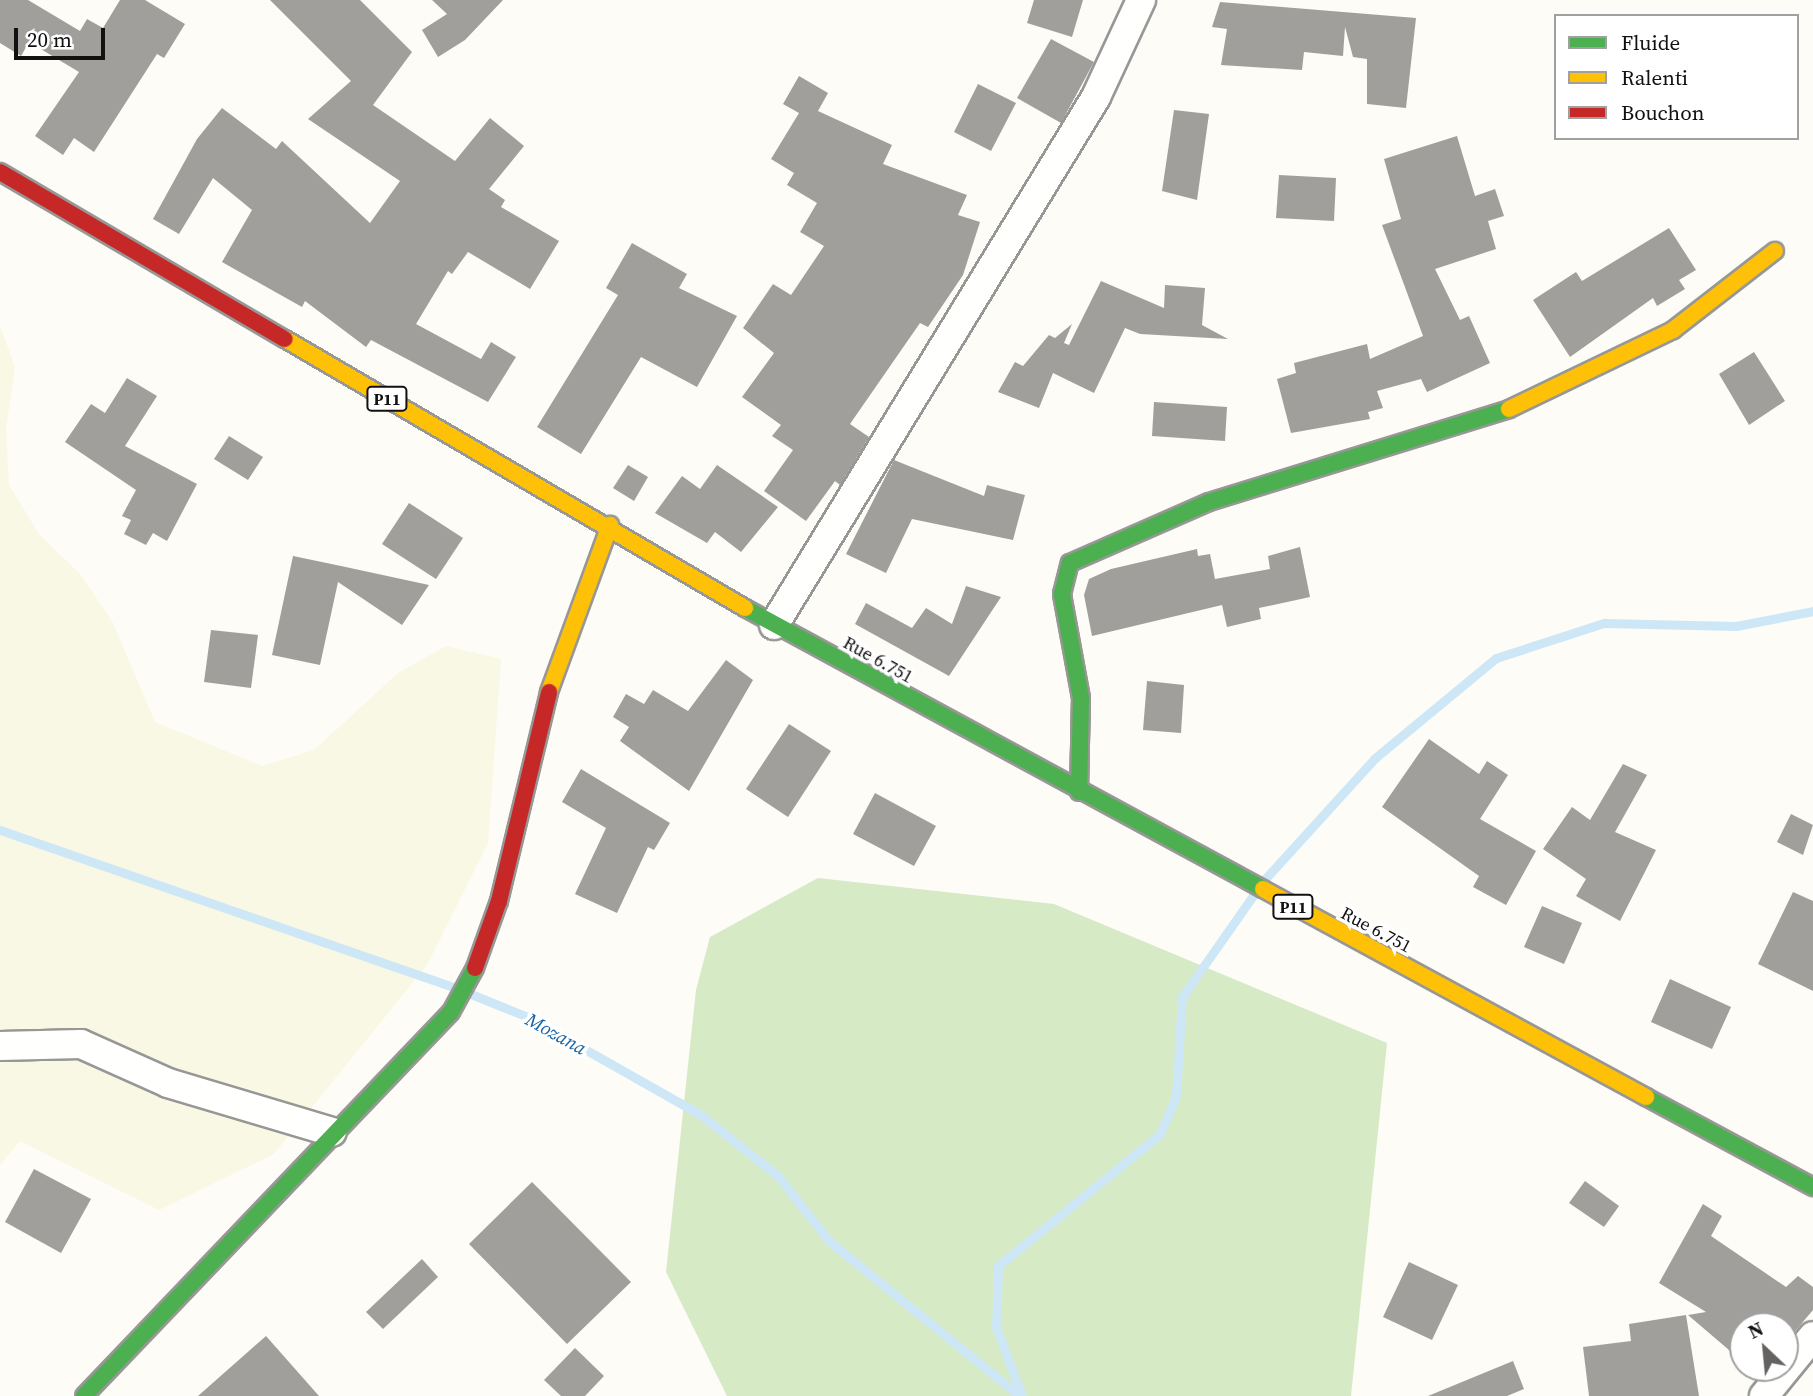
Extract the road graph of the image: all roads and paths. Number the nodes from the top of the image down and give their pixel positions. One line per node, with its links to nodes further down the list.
1 (1141, 0): 5 (street)
2 (0, 172): 4 (main road, P11)
3 (1775, 251): 6 (main road)
4 (610, 525): 5 (main road, P11); 8 (main road)
5 (774, 625): 6 (main road, Rue 6.751 / P11)
6 (1079, 792): 9 (main road, Rue 6.751 / P11)
7 (0, 1046): 8 (street)
8 (332, 1132): 11 (main road)
9 (1813, 1187)
10 (1813, 1336): 12 (street)
11 (84, 1396)
12 (1764, 1396)

